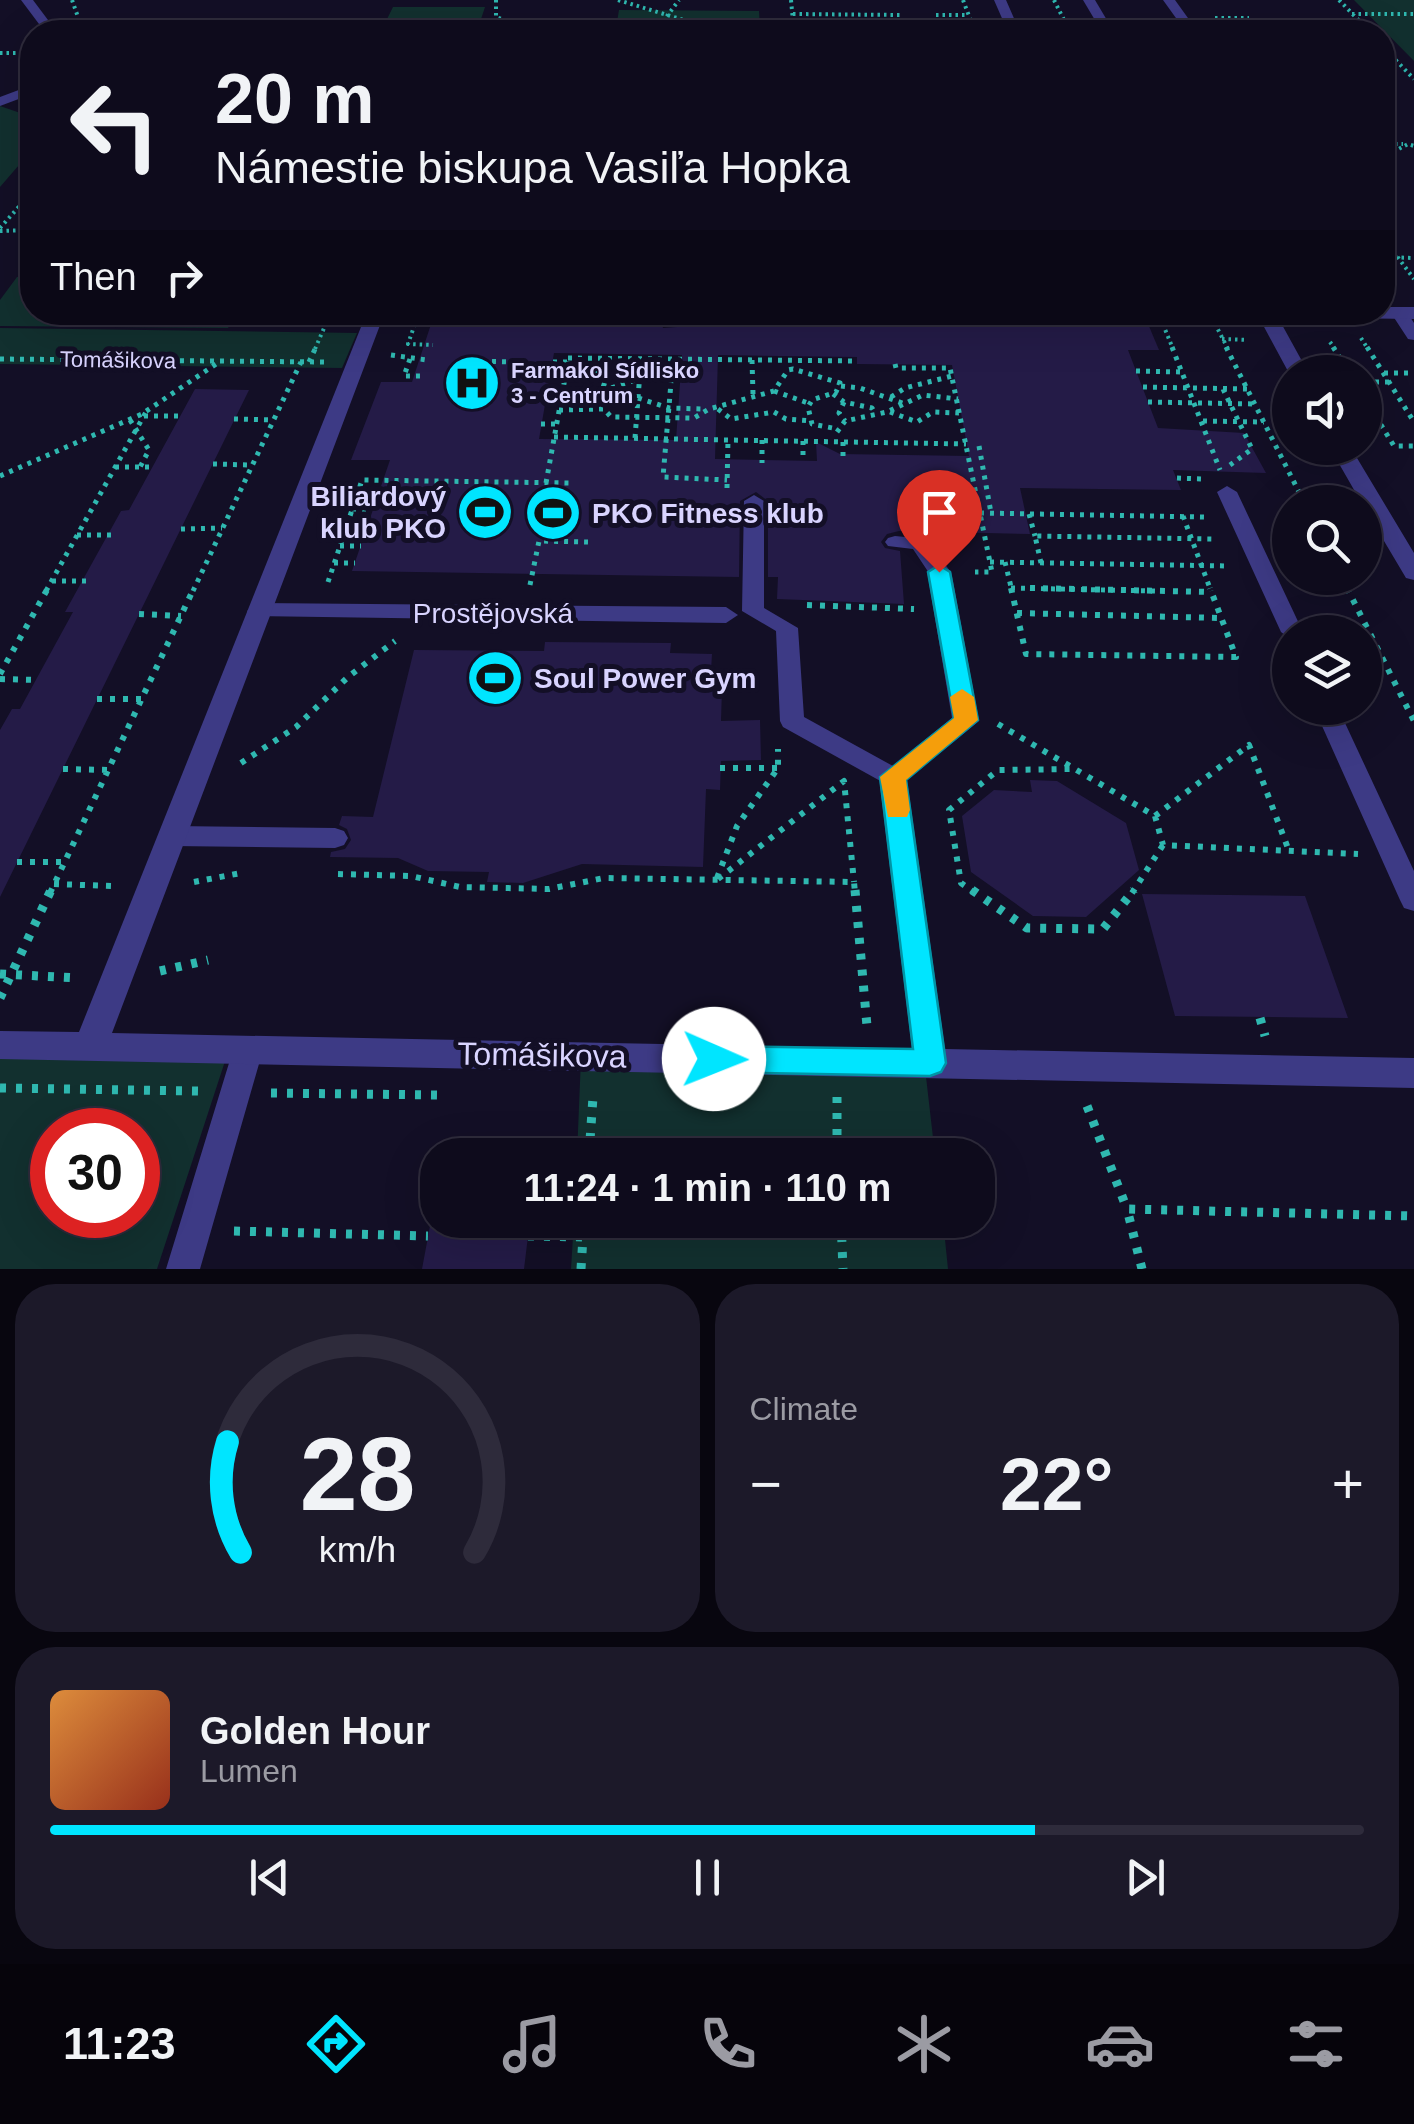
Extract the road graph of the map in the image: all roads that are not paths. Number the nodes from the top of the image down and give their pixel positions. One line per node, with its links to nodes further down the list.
1 (27, 0): 2 (street)
2 (43, 20)
3 (1406, 313): 6 (lane)
4 (371, 325): 15 (street)
5 (1272, 325): 7 (street)
6 (1414, 334)
7 (1289, 355)
8 (1352, 465): 12 (street)
9 (1224, 482): 17 (lane)
10 (754, 501): 19 (lane)
11 (895, 542): 13 (lane)
12 (1404, 542): 14 (street)
13 (939, 572): 19 (street)
14 (1414, 573)
15 (259, 612): 16 (street, Prostějovská); 20 (street)
16 (726, 615)
17 (1284, 615)
18 (1334, 725): 22 (lane)
19 (893, 777): 26 (street)
20 (172, 836): 21 (lane); 24 (street)
21 (335, 838)
22 (1414, 900)
23 (0, 1045): 24 (street, Tomášikova)
24 (90, 1046): 25 (street, Tomášikova)
25 (248, 1050): 26 (street, Tomášikova); 28 (lane)
26 (930, 1063): 27 (street, Tomášikova)
27 (1411, 1080)
28 (183, 1269)

